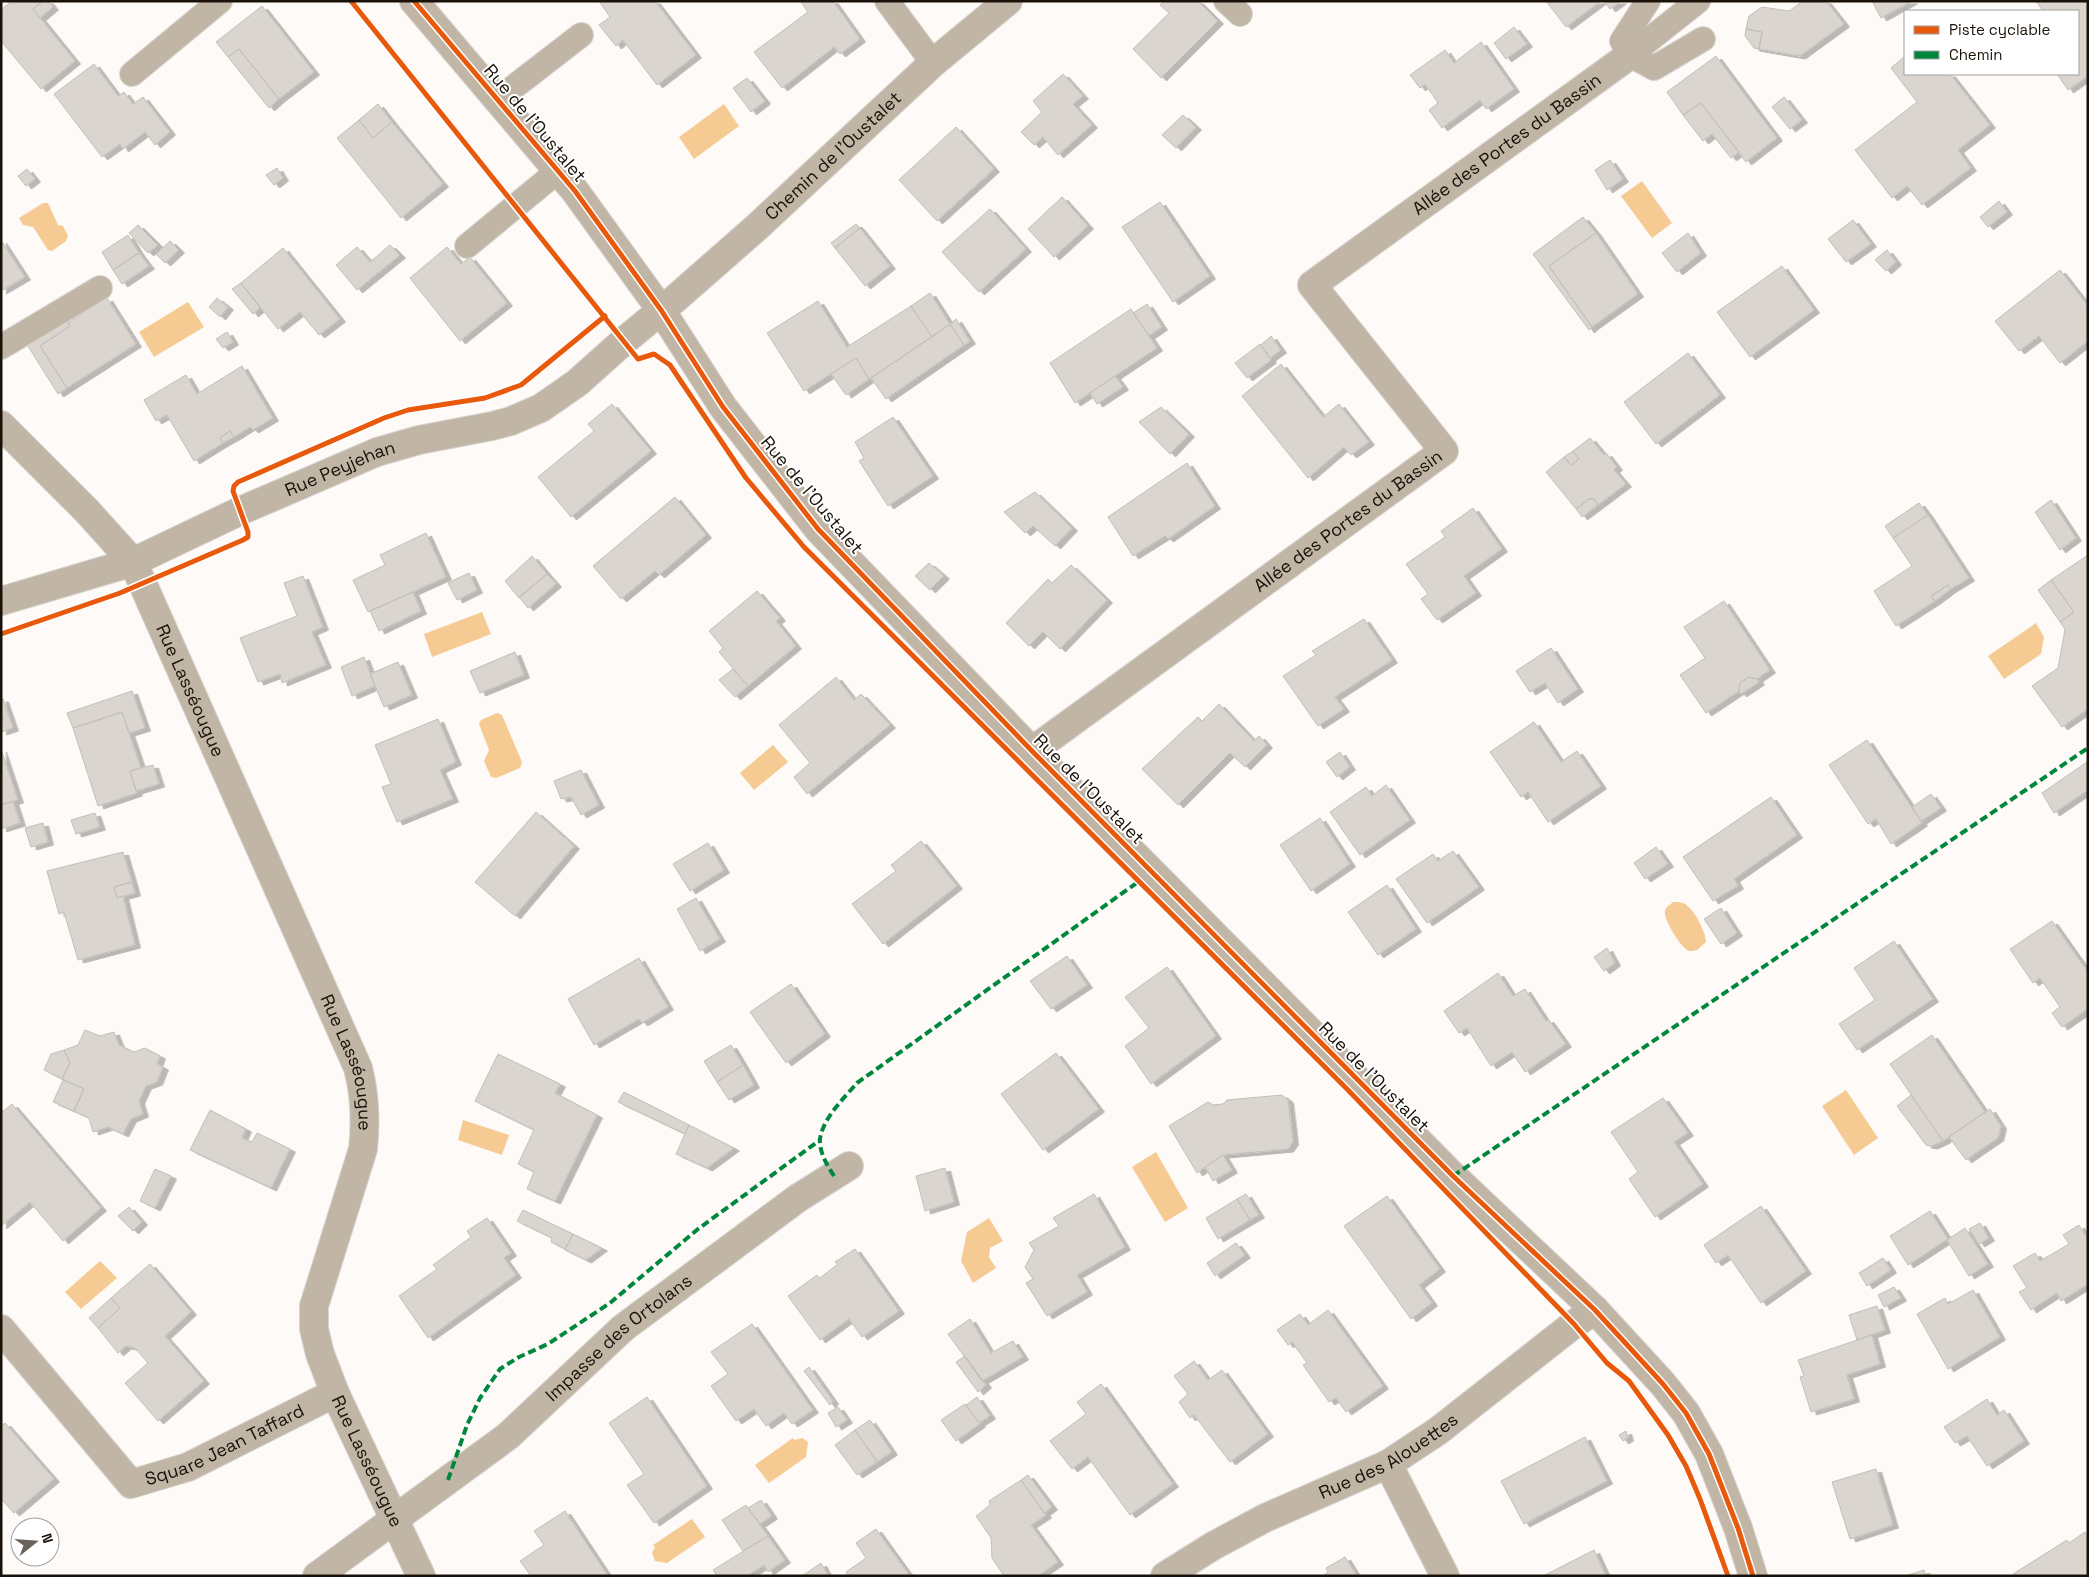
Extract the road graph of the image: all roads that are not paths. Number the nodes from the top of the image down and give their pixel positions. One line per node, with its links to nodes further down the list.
1 (220, 1): 11 (lane)
2 (414, 1): 12 (street, Rue de l'Oustalet)
3 (887, 1): 10 (lane)
4 (1008, 1): 10 (street, Chemin de l'Oustalet)
5 (1648, 1): 9 (lane)
6 (1698, 1): 9 (lane)
7 (581, 35): 12 (lane)
8 (1704, 39): 9 (lane)
9 (1630, 54): 21 (street, Allée des Portes du Bassin)
10 (933, 63): 16 (street, Chemin de l'Oustalet)
11 (132, 74)
12 (497, 100): 13 (street, Rue de l'Oustalet)
13 (558, 171): 14 (lane); 16 (street, Rue de l'Oustalet)
14 (467, 246)
15 (100, 288): 17 (lane)
16 (661, 310): 19 (street, Rue Peyjehan); 21 (street, Rue de l'Oustalet)
17 (1, 347)
18 (1, 425): 19 (street, Rue Lasséougue)
19 (133, 562): 20 (street, Rue Peyjehan); 25 (street, Rue Lasséougue)
20 (1, 601)
21 (1032, 751): 23 (street, Rue de l'Oustalet)
22 (849, 1166): 27 (street, Impasse des Ortolans)
23 (1595, 1310): 26 (street, Rue des Alouettes); 32 (street, Rue de l'Oustalet)
24 (1, 1329): 25 (street, Square Jean Taffard)
25 (335, 1393): 27 (street, Rue Lasséougue)
26 (1388, 1464): 30 (street, Rue des Alouettes); 31 (street)
27 (395, 1518): 28 (street, Impasse des Ortolans); 29 (street, Rue Lasséougue)
28 (317, 1576)
29 (421, 1576)
30 (1165, 1576)
31 (1446, 1576)
32 (1753, 1576)

